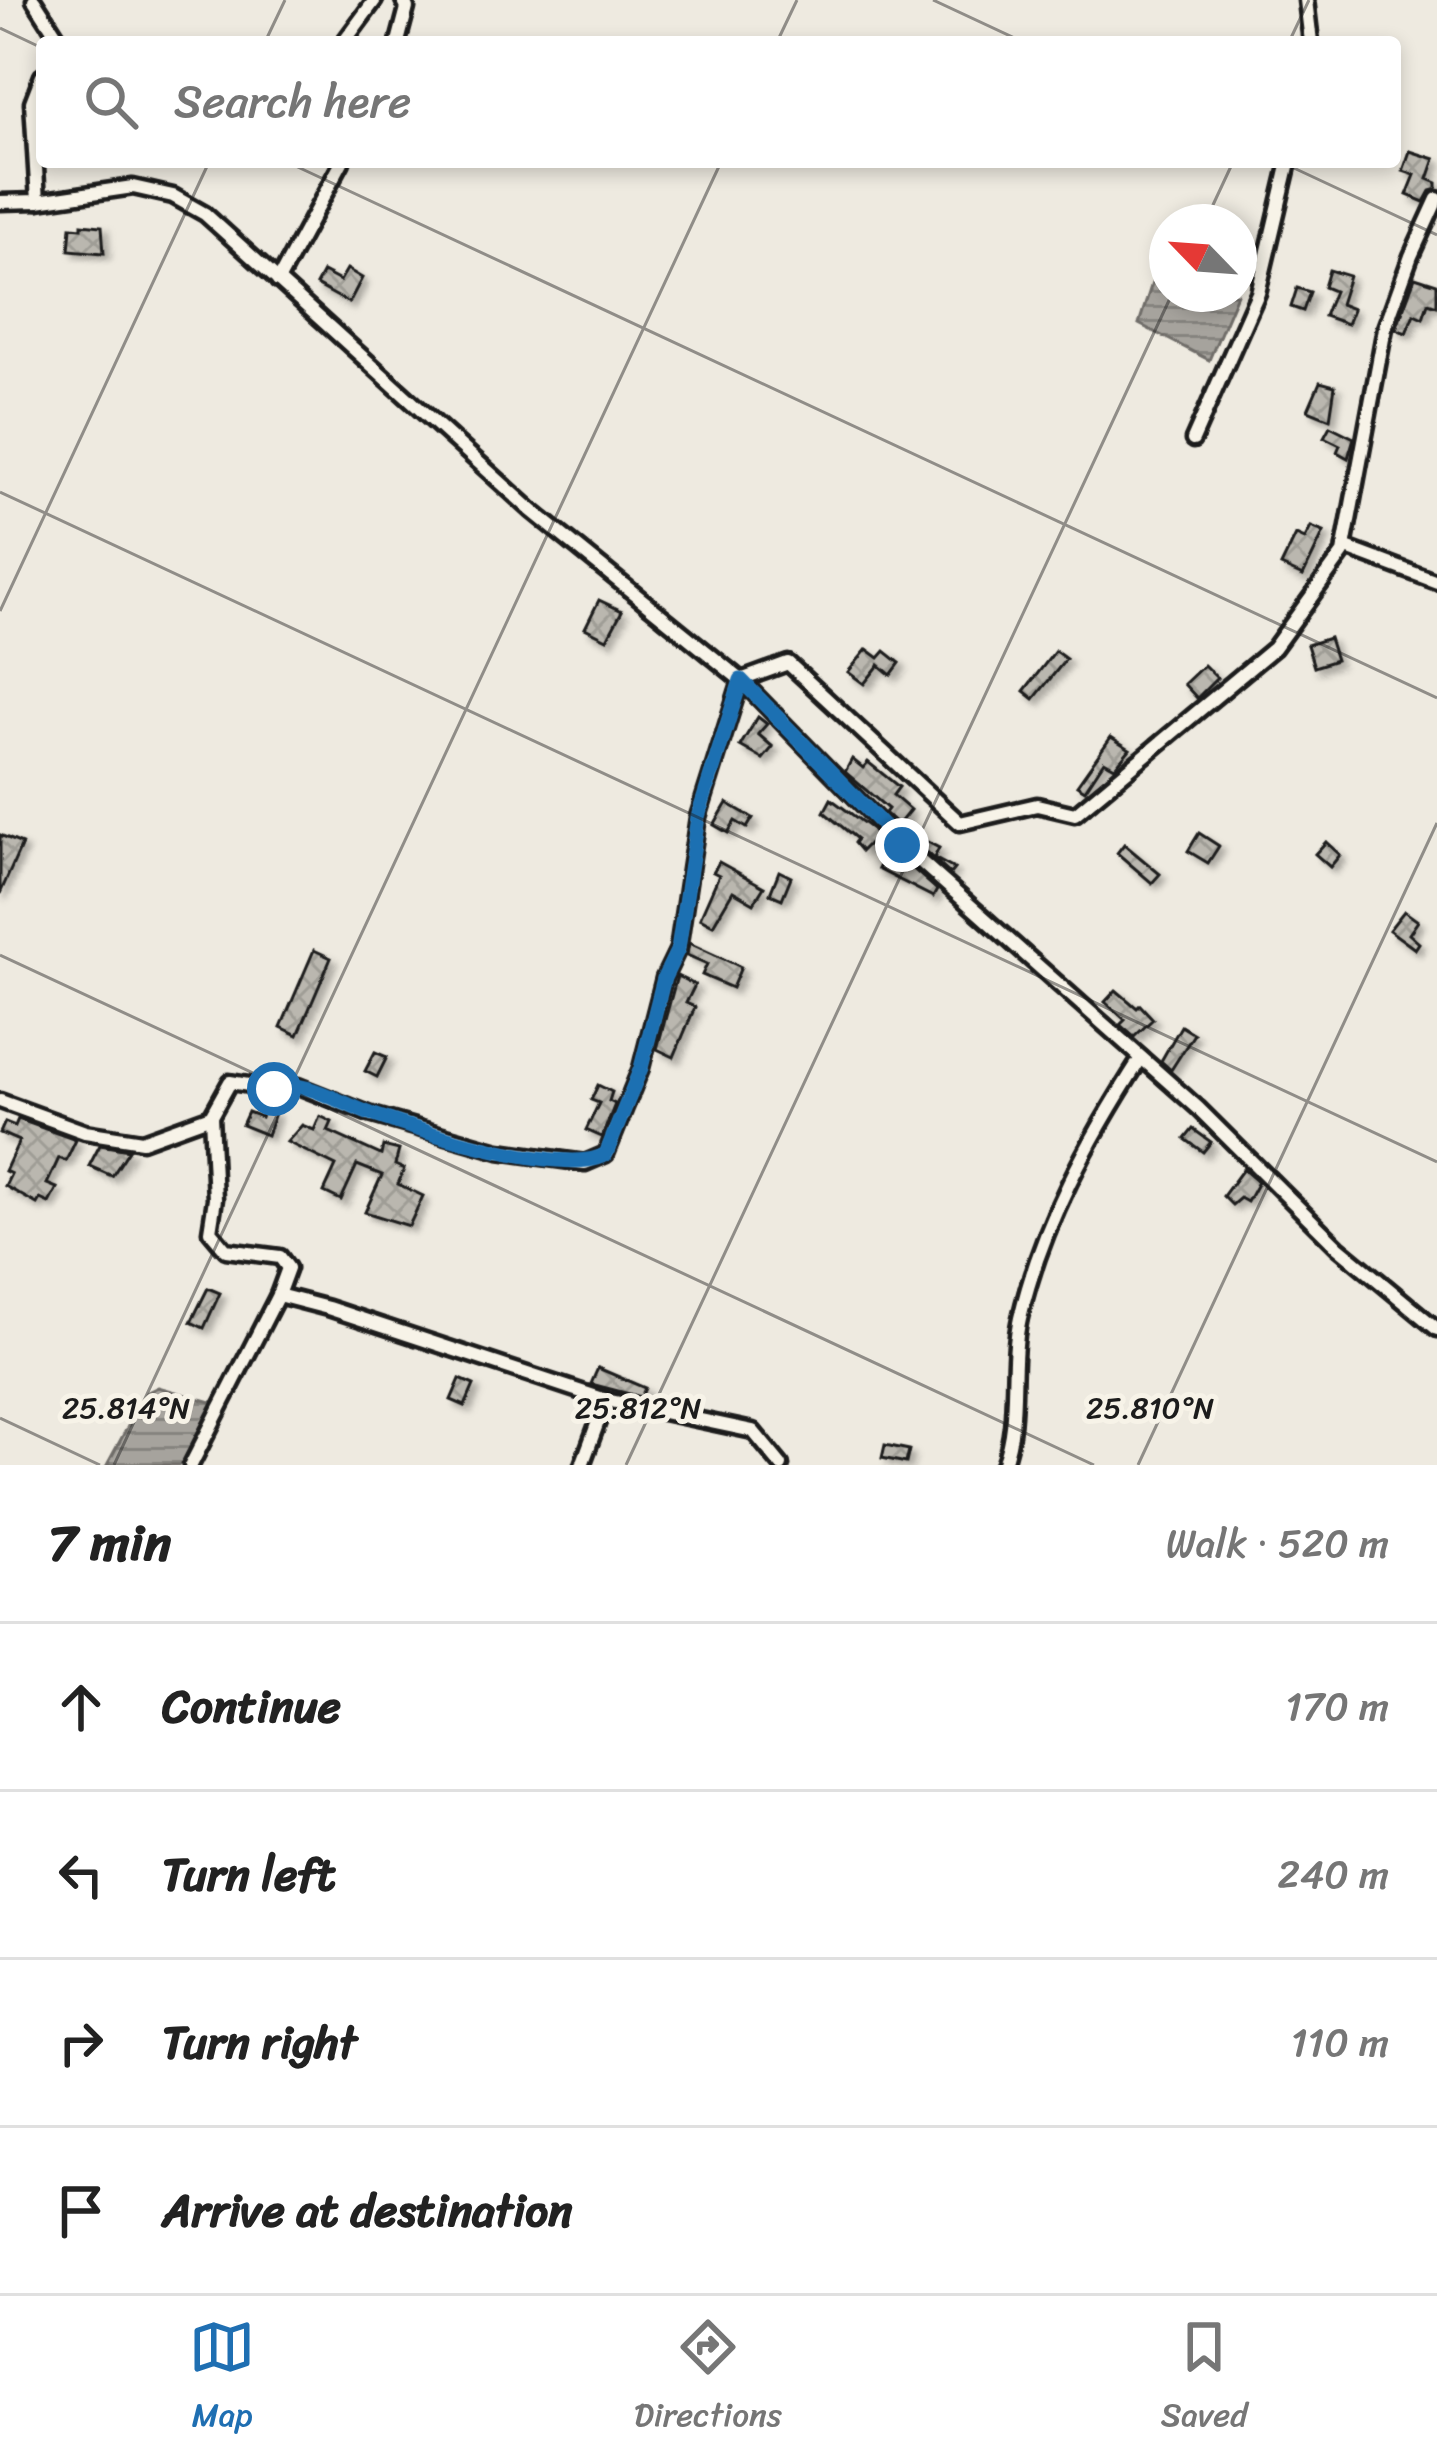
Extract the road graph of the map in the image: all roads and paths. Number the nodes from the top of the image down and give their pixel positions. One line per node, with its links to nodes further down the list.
1 (34, 0): 5 (street)
2 (375, 0): 6 (street)
3 (404, 0): 7 (street)
4 (1306, 0): 8 (street)
5 (57, 36)
6 (348, 36)
7 (400, 36)
8 (1310, 36)
9 (36, 92): 11 (street)
10 (36, 168): 15 (street)
11 (36, 168)
12 (339, 168): 17 (street)
13 (1288, 168): 18 (street)
14 (1437, 199): 19 (street)
15 (38, 201): 16 (street); 17 (street)
16 (0, 202)
17 (278, 281): 21 (street)
18 (1193, 440)
19 (1343, 547): 20 (street); 21 (street)
20 (1437, 582)
21 (741, 680): 22 (street); 24 (street)
22 (1141, 1058): 26 (street); 31 (street)
23 (0, 1101): 24 (street)
24 (211, 1117): 25 (street)
25 (278, 1295): 27 (street); 28 (street)
26 (1437, 1328)
27 (606, 1400): 29 (street); 30 (street)
28 (191, 1465)
29 (582, 1465)
30 (781, 1465)
31 (1003, 1465)

